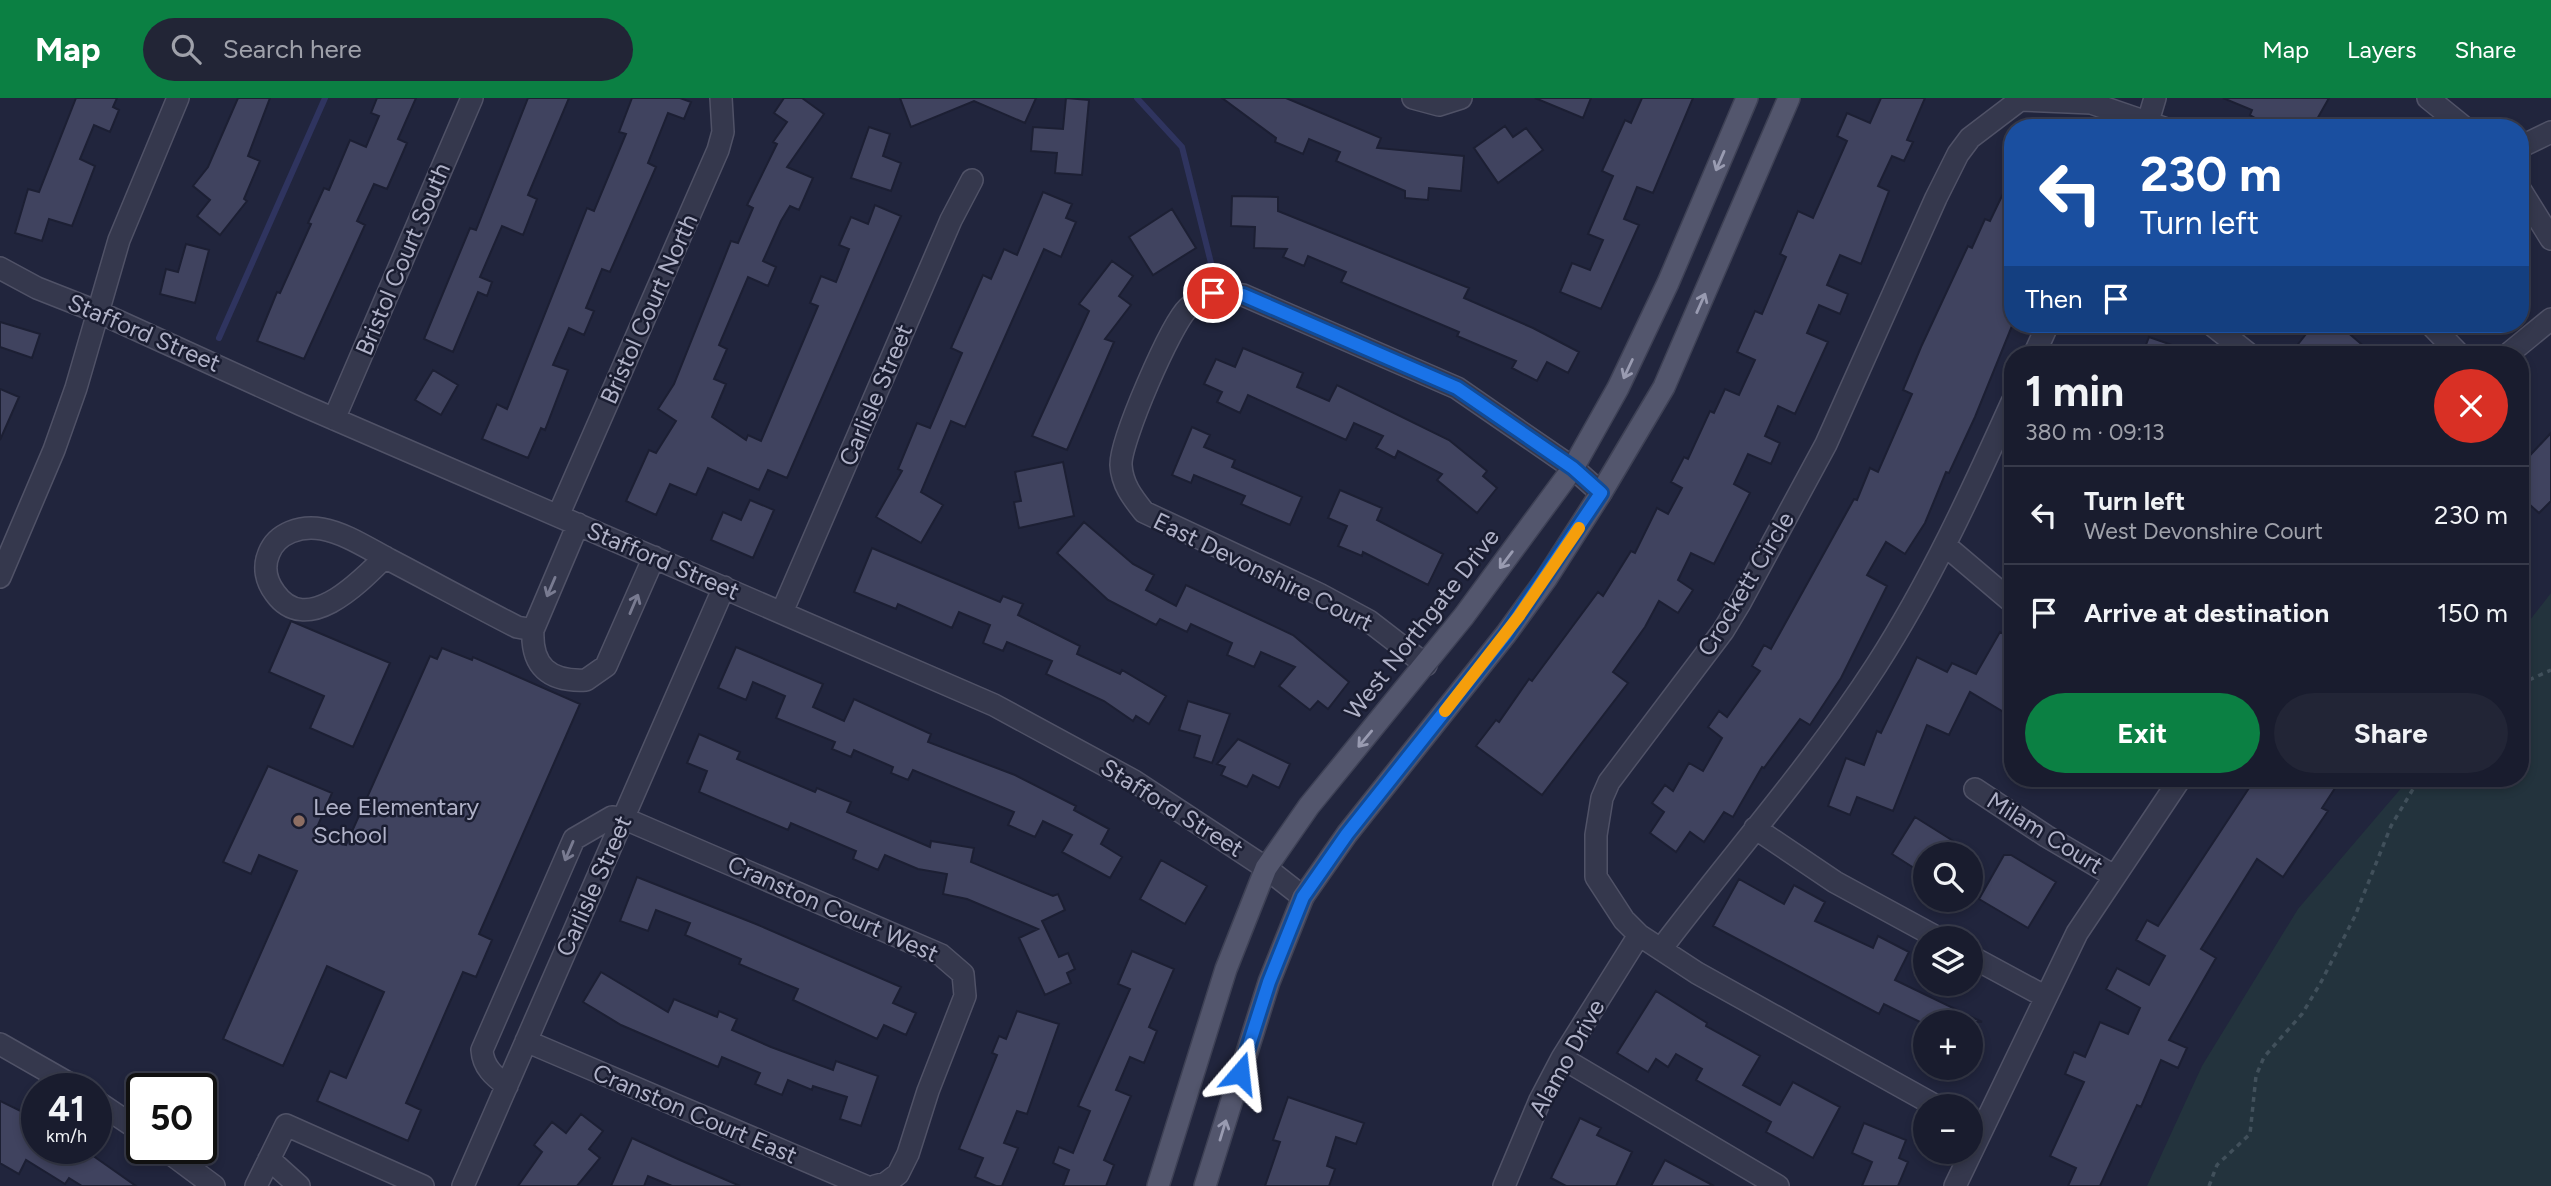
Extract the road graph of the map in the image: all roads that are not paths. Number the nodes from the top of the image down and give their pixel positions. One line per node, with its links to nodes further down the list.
1 (177, 98): 20 (street)
2 (472, 98): 27 (street, Bristol Court South)
3 (721, 98): 31 (street, Bristol Court North)
4 (1413, 98): 5 (street)
5 (1461, 98)
6 (1747, 98): 29 (main road, West Northgate Drive, one-way to 29)
7 (1789, 98): 30 (main road, one-way to 7)
8 (2155, 98): 12 (street)
9 (2428, 98): 13 (street)
10 (2019, 99): 11 (street, Crockett Circle); 49 (street, Crockett Circle)
11 (2134, 119)
12 (2154, 119)
13 (2454, 119)
14 (2551, 132): 15 (street)
15 (2529, 143)
16 (972, 180): 38 (street, Carlisle Street)
17 (2529, 204): 18 (street)
18 (2551, 239)
19 (0, 268): 20 (street, Stafford Street)
20 (98, 312): 27 (street, Stafford Street); 35 (street)
21 (2551, 319): 26 (street)
22 (2222, 333): 24 (street)
23 (2439, 333): 25 (street)
24 (2239, 346)
25 (2451, 346)
26 (2518, 346)
27 (334, 419): 31 (street, Stafford Street)
28 (2004, 419): 32 (street)
29 (1573, 468): 30 (street, East Devonshire Court); 40 (main road, West Northgate Drive, one-way to 40); 40 (street, East Devonshire Court)
30 (1601, 493): 47 (main road)
31 (568, 520): 34 (street, Stafford Street); 39 (street, Bristol Court North, one-way to 39)
32 (1946, 546): 37 (street); 44 (street)
33 (385, 557): 33 (street); 39 (street)
34 (654, 557): 36 (street, Stafford Street); 39 (street, one-way to 34)
35 (0, 578)
36 (724, 587): 38 (street, Stafford Street); 43 (street, Carlisle Street)
37 (2004, 595)
38 (782, 612): 45 (street, Stafford Street)
39 (533, 629)
40 (1426, 665): 45 (main road, West Northgate Drive, one-way to 45)
41 (2175, 787): 46 (street)
42 (1975, 789): 46 (street, Milam Court)
43 (623, 818): 53 (street, Carlisle Street); 57 (street, one-way to 57); 70 (street, Cranston Court West)
44 (1755, 828): 48 (street); 50 (street)
45 (1266, 868): 47 (street, Stafford Street); 71 (main road, West Northgate Drive)
46 (2114, 876): 52 (street)
47 (1303, 897): 72 (main road, one-way to 47)
48 (1916, 926)
49 (1639, 935): 50 (street, Crockett Circle); 55 (street, Alamo Drive)
50 (1661, 950): 58 (street, Crockett Circle)
51 (1983, 963): 52 (street)
52 (2045, 996): 59 (street)
53 (526, 1041): 57 (street, Carlisle Street); 69 (street, Cranston Court East)
54 (0, 1044): 56 (street)
55 (1562, 1058): 73 (street, Alamo Drive); 74 (street)
56 (51, 1073)
57 (507, 1086): 68 (street, Carlisle Street)
58 (1914, 1094)
59 (1983, 1115)
60 (269, 1158): 63 (street); 65 (street); 66 (street)
61 (184, 1164): 64 (street)
62 (1963, 1164): 75 (street)
63 (399, 1181): 67 (street)
64 (214, 1186)
65 (256, 1186)
66 (299, 1186)
67 (424, 1186)
68 (463, 1186)
69 (865, 1186)
70 (875, 1186)
71 (1158, 1186)
72 (1205, 1186)
73 (1504, 1186)
74 (1778, 1186)
75 (1955, 1186)

